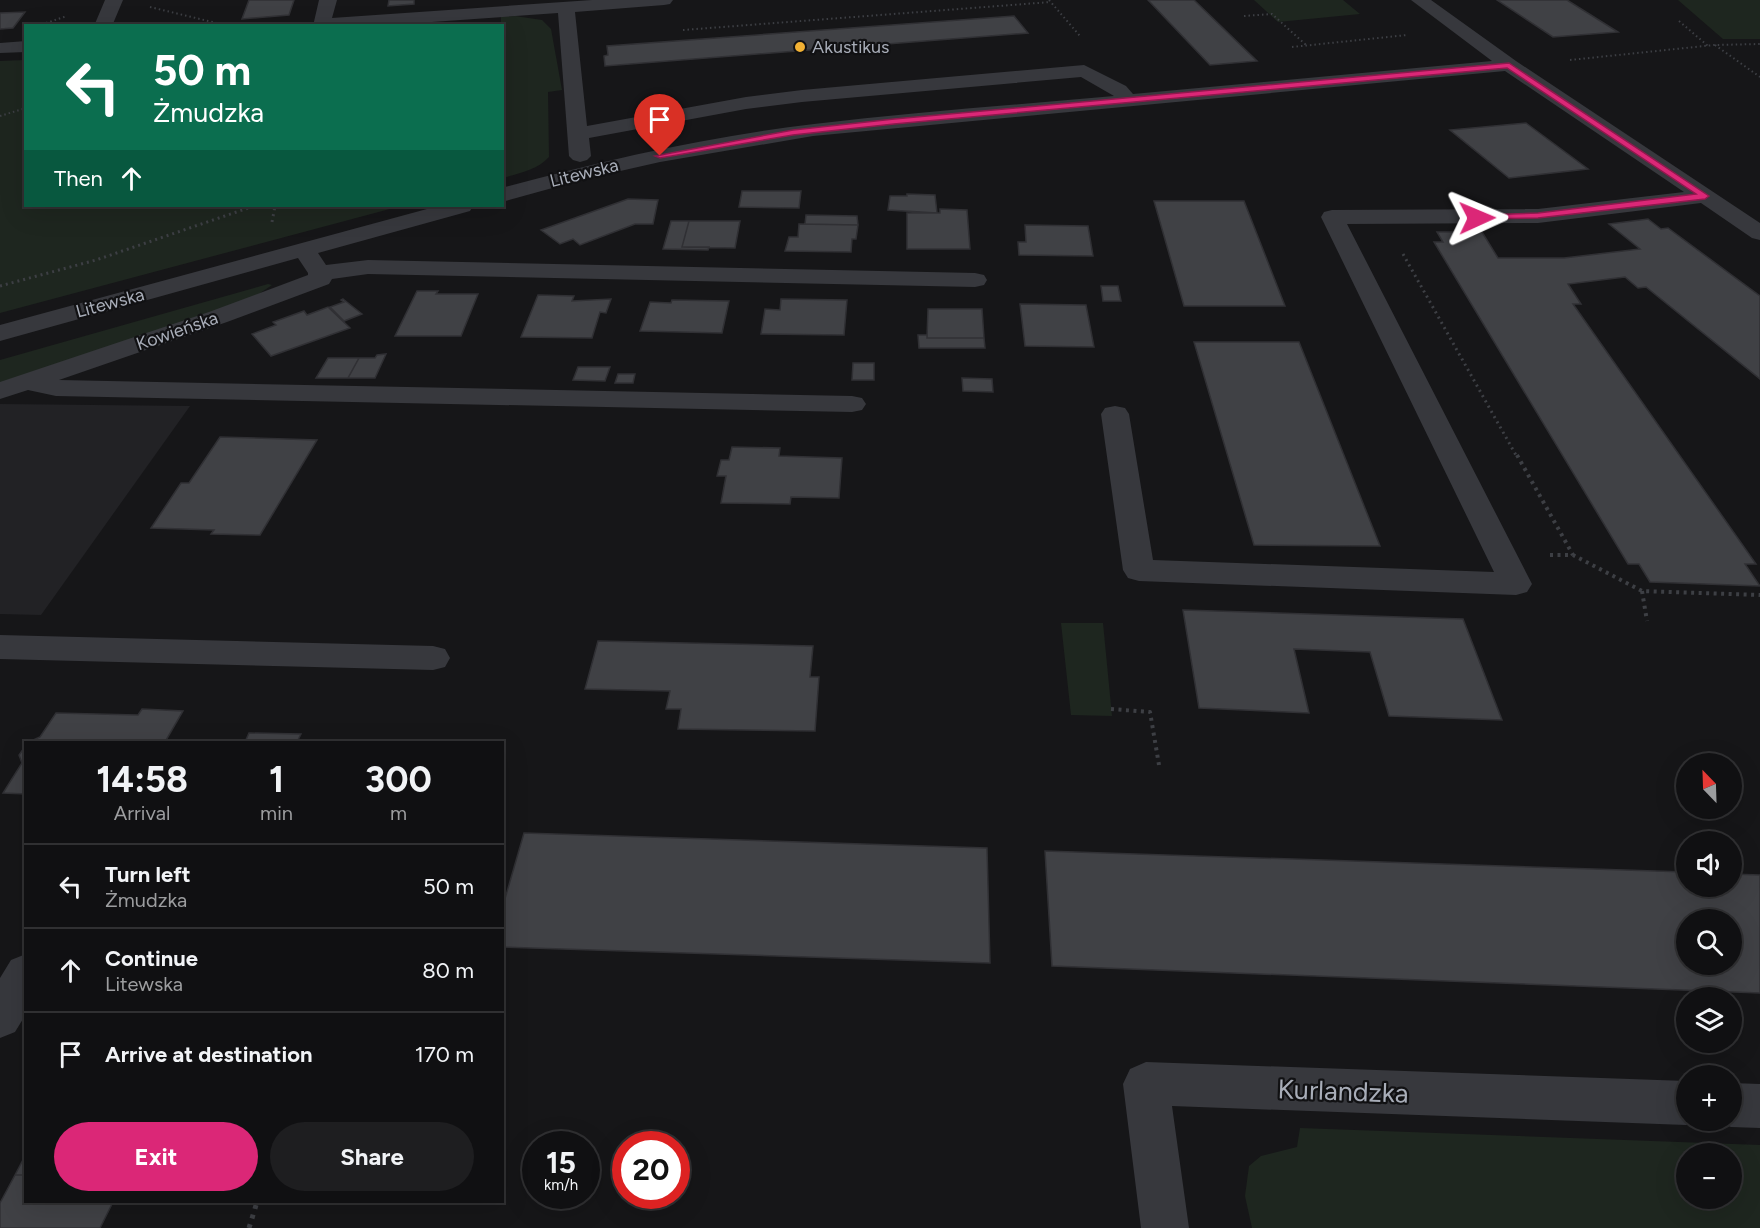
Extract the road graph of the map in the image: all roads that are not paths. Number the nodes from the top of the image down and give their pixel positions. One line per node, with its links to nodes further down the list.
1 (328, 0): 7 (street)
2 (664, 0): 5 (street)
3 (1420, 0): 10 (street)
4 (114, 1): 6 (street)
5 (567, 7): 7 (street); 12 (street)
6 (104, 24)
7 (315, 24)
8 (24, 46): 9 (street)
9 (0, 48)
10 (1509, 66): 11 (street, Litewska); 15 (street)
11 (1127, 100): 12 (street); 13 (street, Litewska)
12 (577, 134): 13 (street)
13 (582, 173): 14 (street, Litewska)
14 (504, 194)
15 (1705, 196): 17 (street); 25 (street)
16 (458, 207): 18 (street, Litewska)
17 (1760, 233)
18 (304, 249): 19 (street); 21 (street, Litewska)
19 (320, 273): 20 (street); 22 (street, Kowieńska)
20 (975, 280)
21 (0, 333)
22 (27, 382): 23 (street, Kowieńska); 24 (street)
23 (0, 391)
24 (852, 404)
25 (1114, 414)
26 (0, 647): 27 (street)
27 (433, 658)
28 (24, 976): 29 (street)
29 (0, 1018)
30 (1676, 1103): 33 (street, Kurlandzka)
31 (1742, 1105): 32 (street)
32 (1760, 1106)
33 (1165, 1228)

